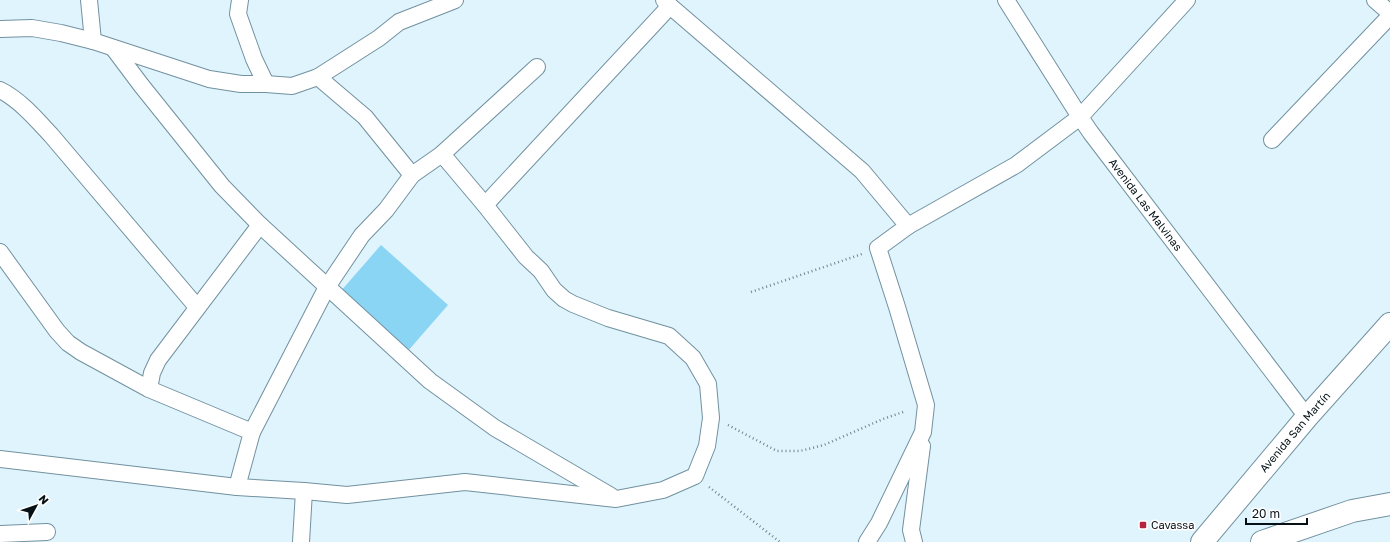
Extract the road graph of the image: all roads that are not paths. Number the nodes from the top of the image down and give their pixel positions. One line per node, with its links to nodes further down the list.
1 (90, 0): 10 (street)
2 (240, 0): 15 (street)
3 (455, 0): 14 (street)
4 (1006, 0): 17 (street, Avenida Las Malvinas)
5 (1187, 0): 17 (street)
6 (1375, 0): 8 (street)
7 (667, 3): 21 (street); 23 (street)
8 (1390, 15): 18 (street)
9 (7, 29): 10 (street); 11 (street)
10 (93, 41): 12 (street)
11 (0, 42)
12 (114, 49): 15 (street); 22 (street)
13 (537, 68): 19 (street)
14 (318, 77): 15 (street); 20 (street)
15 (266, 84)
16 (0, 90): 26 (street)
17 (1080, 117): 23 (street); 29 (street, Avenida Las Malvinas)
18 (1272, 140)
19 (442, 154): 20 (street); 21 (street)
20 (412, 175): 25 (street)
21 (485, 205): 35 (street)
22 (260, 225): 25 (street); 26 (street)
23 (908, 226): 31 (street)
24 (0, 252): 28 (street)
25 (327, 287): 30 (street); 35 (street)
26 (197, 307): 28 (street)
27 (1390, 324): 29 (main road, Avenida San Martín)
28 (149, 389): 30 (street)
29 (1307, 417): 42 (main road, Avenida San Martín)
30 (252, 432): 33 (street)
31 (923, 432): 40 (street); 41 (street)
32 (0, 459): 33 (street)
33 (237, 487): 34 (street)
34 (304, 491): 35 (street); 39 (street)
35 (616, 499)
36 (1390, 504): 43 (main road)
37 (47, 532): 38 (street)
38 (0, 534)
39 (302, 542)
40 (867, 542)
41 (914, 542)
42 (1202, 542)
43 (1262, 542)

